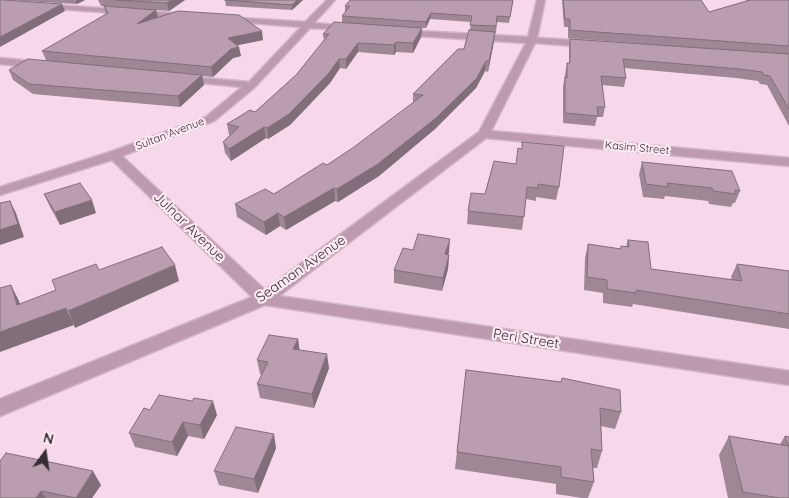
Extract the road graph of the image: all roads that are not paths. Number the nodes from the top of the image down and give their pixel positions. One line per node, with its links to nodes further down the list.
1 (331, 0): 8 (street, Sultan Avenue)
2 (541, 0): 11 (street, Seaman Avenue)
3 (122, 4): 5 (street)
4 (40, 6): 5 (street)
5 (109, 11): 6 (street)
6 (199, 17)
7 (219, 19): 8 (street)
8 (308, 25): 9 (street); 18 (street, Sultan Avenue)
9 (357, 28)
10 (396, 31): 11 (street)
11 (532, 40): 12 (street); 19 (street, Seaman Avenue)
12 (601, 45)
13 (0, 62): 14 (street)
14 (11, 62): 15 (street); 16 (street)
15 (50, 66)
16 (0, 69)
17 (175, 78): 18 (street)
18 (251, 85): 20 (street, Sultan Avenue)
19 (484, 134): 21 (street, Kasim Street); 23 (street, Seaman Avenue)
20 (114, 156): 22 (street, Sultan Avenue); 23 (street, Julnar Avenue)
21 (789, 162)
22 (0, 191)
23 (264, 299): 24 (street, Peri Street); 25 (street, Seaman Avenue)
24 (789, 378)
25 (0, 408)

